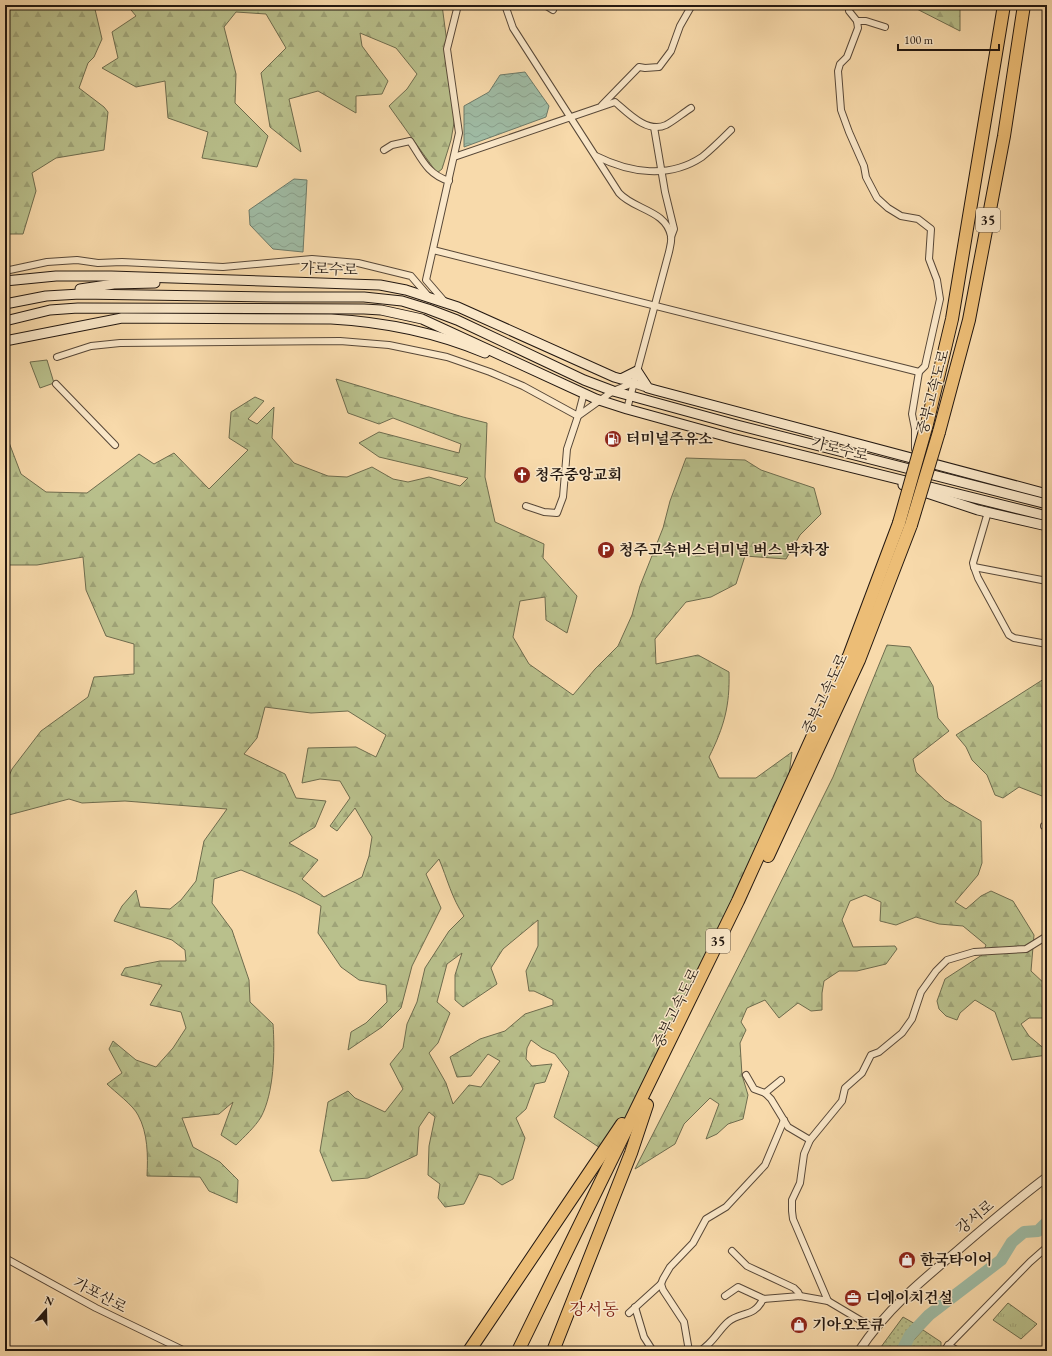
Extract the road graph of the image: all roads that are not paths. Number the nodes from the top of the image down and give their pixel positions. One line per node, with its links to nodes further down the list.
1 (458, 5): 17 (street)
2 (505, 5): 13 (street)
3 (545, 5): 8 (street)
4 (692, 5): 11 (street)
5 (850, 5): 9 (street)
6 (1004, 5): 63 (highway, 중부고속도로 / 35, bridge)
7 (1024, 5): 63 (highway, 중부고속도로 / 35, bridge)
8 (553, 10)
9 (857, 21): 10 (street); 36 (street)
10 (885, 27)
11 (601, 106): 13 (street); 14 (street)
12 (692, 108): 14 (street)
13 (570, 116): 17 (street); 18 (street)
14 (654, 127): 19 (street)
15 (731, 130): 19 (street)
16 (384, 150): 20 (street)
17 (454, 156): 20 (street)
18 (595, 156): 19 (street); 21 (street)
19 (662, 172): 21 (street)
20 (448, 181): 22 (street)
21 (671, 237): 30 (street)
22 (433, 250): 28 (street); 30 (street)
23 (5, 271): 27 (street)
24 (208, 279): 25 (main road, 가로수로); 26 (main road); 27 (main road, 가로수로)
25 (5, 281)
26 (46, 296): 29 (main road, 가로수로); 41 (main road, 가로수로)
27 (429, 296): 28 (main road, 가로수로)
28 (445, 302): 37 (main road, 가로수로)
29 (5, 304)
30 (655, 304): 35 (street); 36 (street)
31 (5, 321): 34 (main road, 가로수로)
32 (5, 341): 34 (main road, 가로수로)
33 (57, 357): 46 (street)
34 (536, 371): 42 (main road, 가로수로)
35 (637, 371): 37 (main road); 38 (street); 40 (main road)
36 (919, 372): 48 (street)
37 (621, 379): 38 (street, 가로수로)
38 (633, 383): 40 (street, 가로수로); 41 (street); 43 (street)
39 (56, 384): 47 (street)
40 (648, 388): 48 (main road, 가로수로)
41 (613, 391): 43 (main road, 가로수로); 44 (street)
42 (584, 393): 44 (main road, 가로수로); 46 (street)
43 (630, 396): 45 (street); 51 (main road, 가로수로)
44 (599, 400): 45 (main road, 가로수로); 46 (street)
45 (627, 409): 49 (main road, 가로수로)
46 (578, 416): 52 (street)
47 (115, 445)
48 (915, 460): 50 (main road, 가로수로)
49 (855, 467): 53 (main road); 54 (main road, 가로수로)
50 (1047, 494)
51 (1047, 504)
52 (526, 506)
53 (988, 512): 55 (main road); 56 (street)
54 (1047, 516)
55 (1047, 526)
56 (974, 567): 57 (street); 58 (street)
57 (1047, 581)
58 (1047, 644)
59 (1047, 936): 65 (street)
60 (746, 1075): 62 (street)
61 (781, 1080): 62 (street)
62 (765, 1093): 64 (street)
63 (644, 1103): 80 (highway); 81 (highway, 중부고속도로 / 35); 82 (highway, 중부고속도로 / 35); 83 (highway)
64 (784, 1120): 65 (street); 70 (street)
65 (810, 1140): 74 (street)
66 (1047, 1177): 77 (street, 강서로)
67 (1047, 1247): 78 (street)
68 (732, 1252): 72 (street)
69 (5, 1258): 79 (street, 가포산로)
70 (661, 1284): 75 (street); 85 (street)
71 (724, 1296): 73 (street)
72 (800, 1296): 73 (street); 74 (street)
73 (764, 1299): 86 (street)
74 (828, 1301): 77 (street)
75 (635, 1307): 76 (street); 84 (street)
76 (629, 1313)
77 (874, 1329): 87 (street, 강서로)
78 (948, 1345): 88 (street); 89 (street)
79 (185, 1351)
80 (469, 1351)
81 (518, 1351)
82 (526, 1351)
83 (553, 1351)
84 (653, 1351)
85 (689, 1351)
86 (700, 1351)
87 (859, 1351)
88 (943, 1351)
89 (958, 1351)

